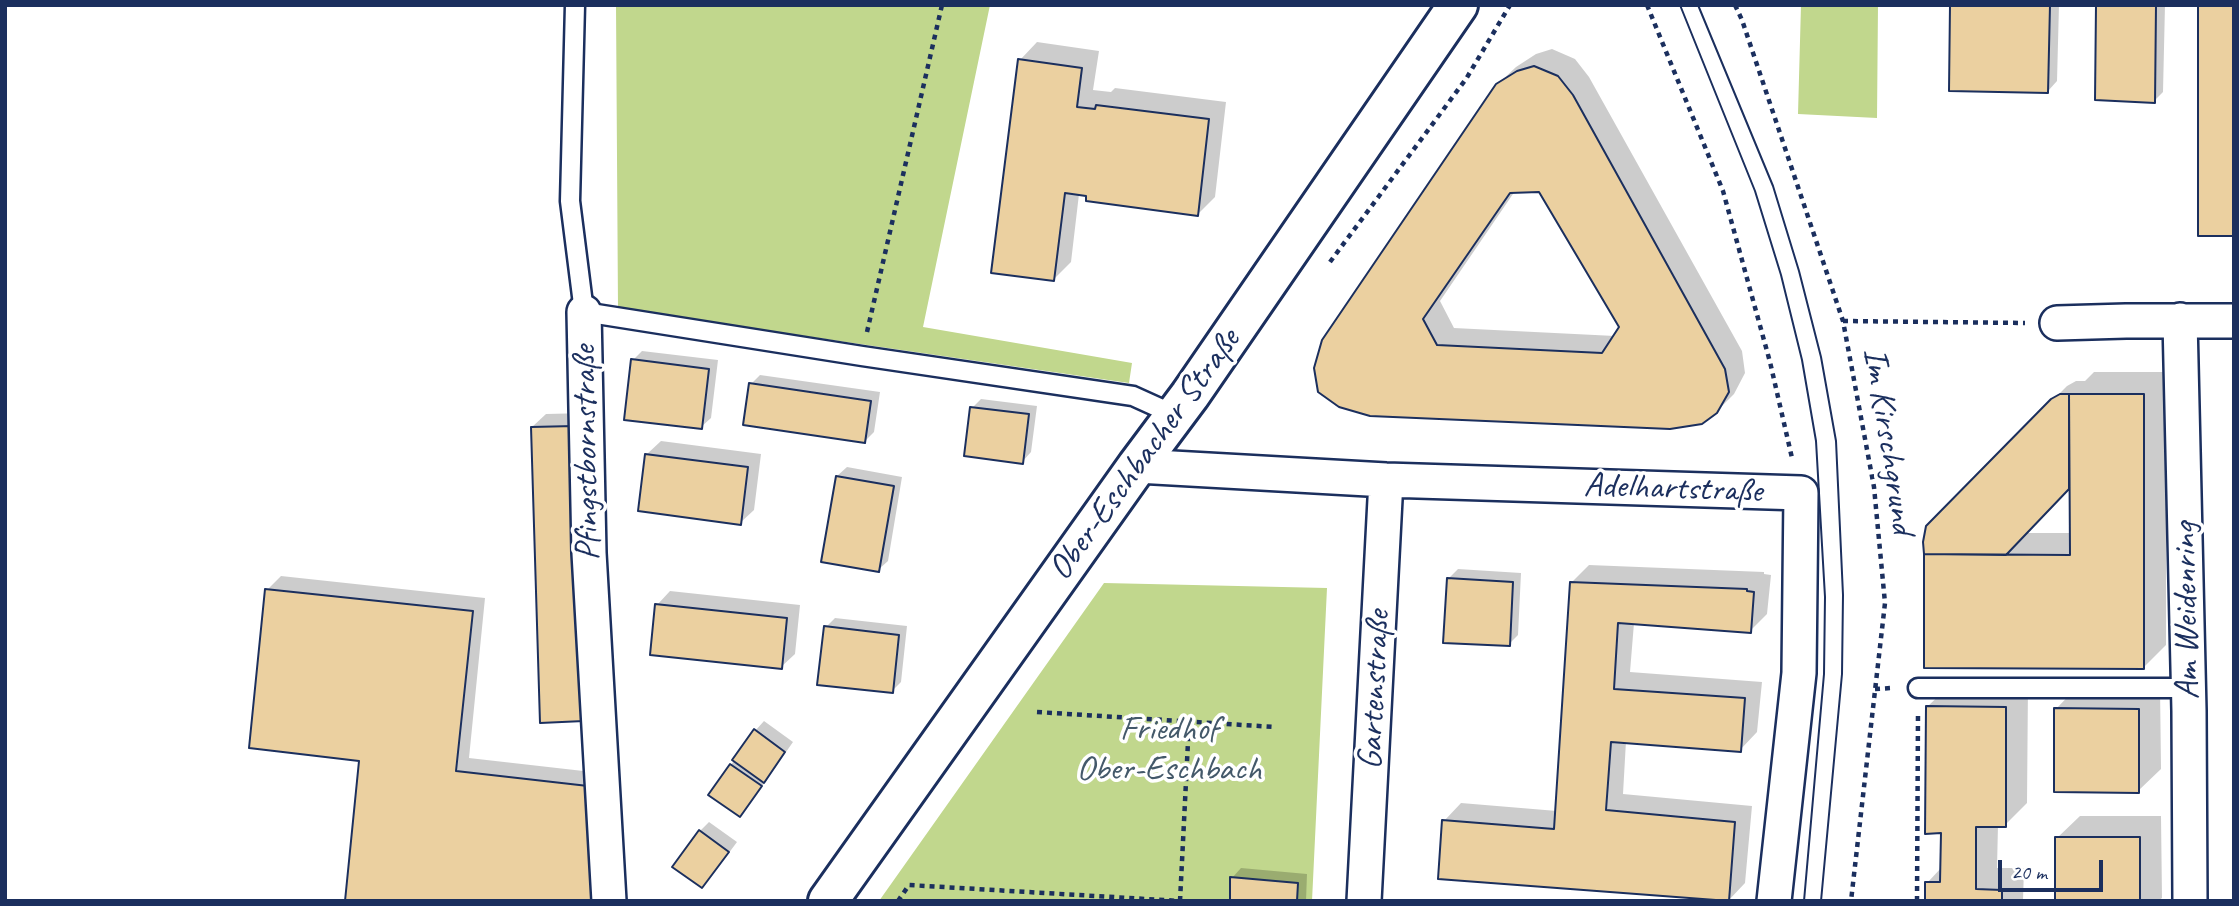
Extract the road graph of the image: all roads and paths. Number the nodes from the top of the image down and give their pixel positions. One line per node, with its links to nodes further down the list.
1 (575, 5): 8 (lane, Pfingstbornstraße)
2 (942, 5): 13 (path)
3 (1458, 5): 14 (street, Ober-Eschbacher Straße)
4 (1510, 5): 7 (path)
5 (1647, 5): 17 (path)
6 (1735, 5): 10 (path, Im Kirschgrund)
7 (1326, 268)
8 (584, 312): 13 (lane); 24 (street, Pfingstbornstraße)
9 (2180, 320): 11 (street); 12 (street); 18 (street, Am Weidenring)
10 (1843, 321): 12 (path); 31 (path, Im Kirschgrund)
11 (2234, 321)
12 (2057, 323)
13 (862, 356): 14 (lane)
14 (1175, 415): 15 (street, Ober-Eschbacher Straße)
15 (1137, 466): 16 (street, Adelhartstraße); 25 (street, Ober-Eschbacher Straße)
16 (1386, 480): 17 (street, Adelhartstraße); 29 (street, Gartenstraße)
17 (1801, 493): 30 (street, Adelhartstraße)
18 (2189, 688): 19 (lane); 33 (street, Am Weidenring)
19 (1918, 696): 32 (path)
20 (1037, 712): 21 (path)
21 (1189, 722): 22 (path); 28 (path)
22 (1275, 727)
23 (1053, 894): 26 (path); 27 (path); 28 (path)
24 (609, 901)
25 (828, 901)
26 (898, 901)
27 (1053, 901)
28 (1180, 901)
29 (1364, 901)
30 (1774, 901)
31 (1851, 901)
32 (1917, 901)
33 (2190, 901)

